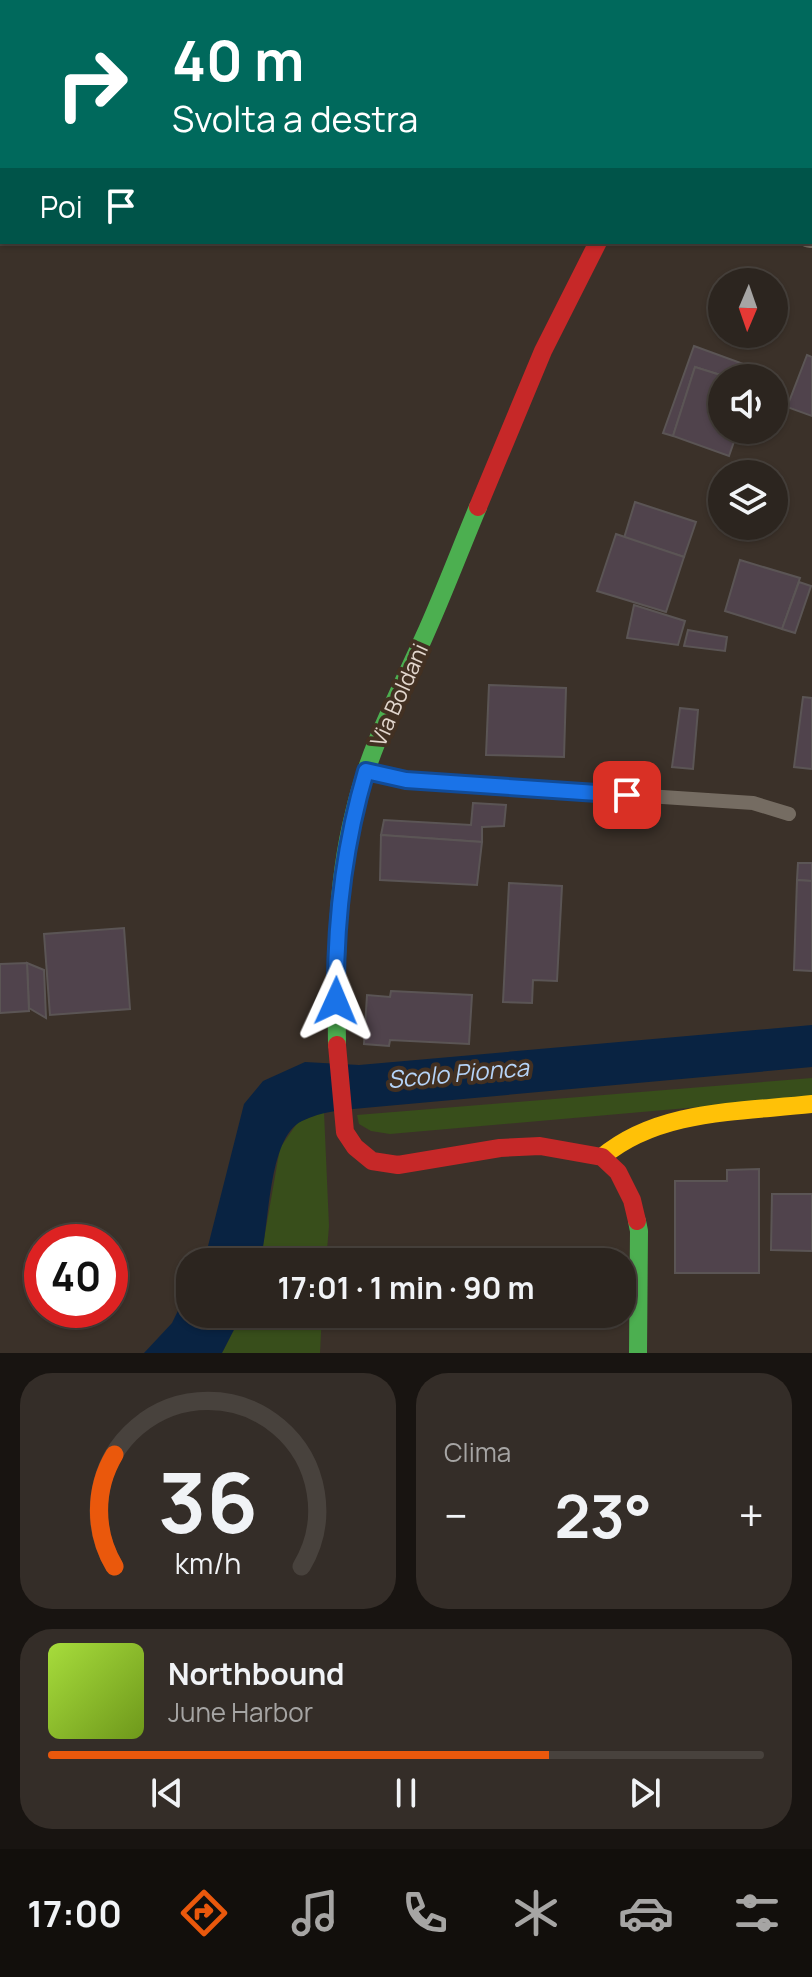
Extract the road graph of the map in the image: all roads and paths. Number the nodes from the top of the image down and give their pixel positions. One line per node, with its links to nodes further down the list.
1 (597, 244): 2 (street, Via Boldani)
2 (366, 771): 3 (lane); 5 (street, Via Boldani)
3 (789, 814)
4 (812, 1104): 5 (street)
5 (602, 1157): 6 (street)
6 (638, 1353)

